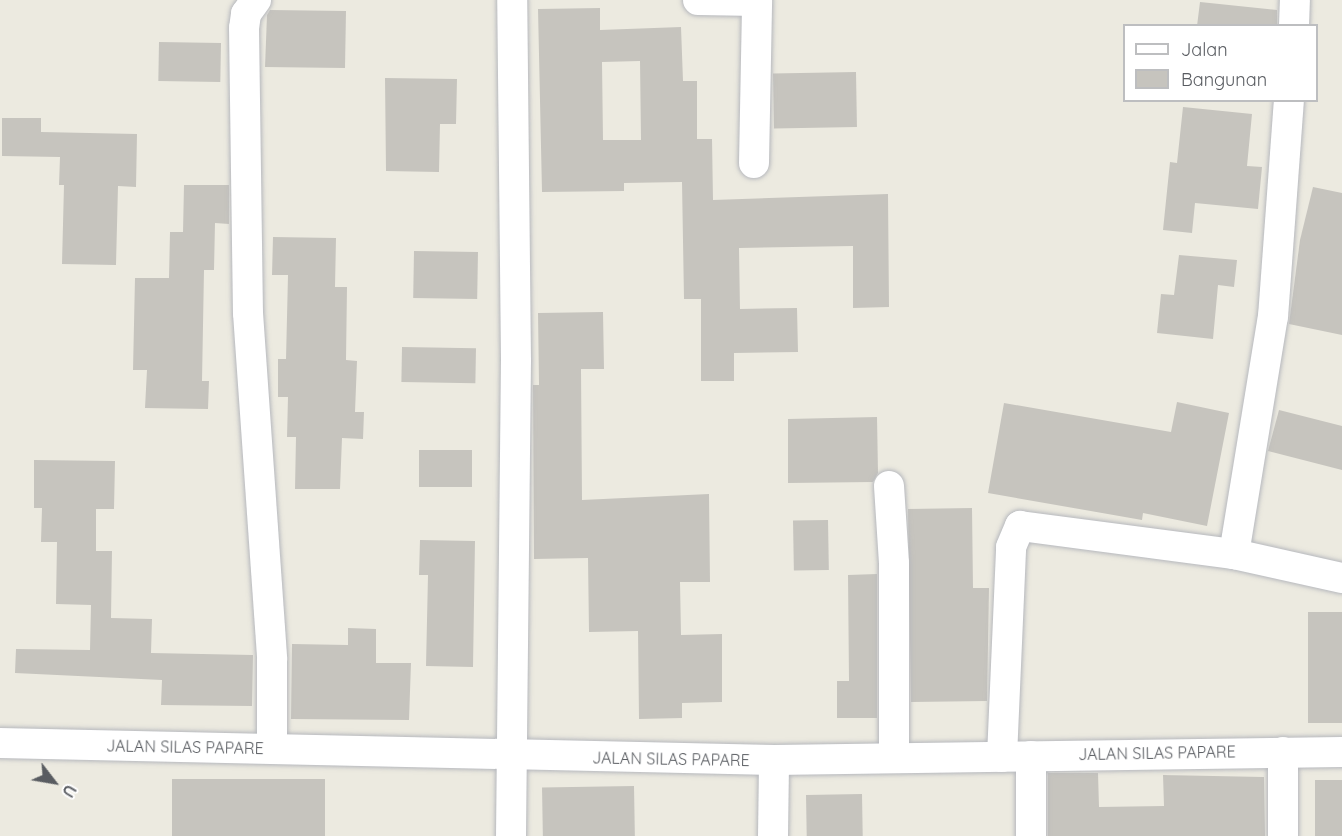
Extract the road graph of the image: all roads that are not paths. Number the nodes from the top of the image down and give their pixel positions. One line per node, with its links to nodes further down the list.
1 (256, 0): 13 (street)
2 (512, 0): 17 (street)
3 (698, 0): 5 (street)
4 (1295, 0): 6 (street)
5 (757, 1): 8 (street)
6 (1294, 24)
7 (1289, 102): 10 (street)
8 (754, 163)
9 (889, 486): 18 (street)
10 (1234, 554): 11 (street); 16 (street)
11 (1342, 578)
12 (0, 743): 13 (street, JALAN SILAS PAPARE)
13 (272, 749): 17 (street, JALAN SILAS PAPARE)
14 (1283, 752): 15 (street, JALAN SILAS PAPARE); 16 (street, JALAN SILAS PAPARE); 23 (street)
15 (1342, 752)
16 (1016, 756): 18 (street, JALAN SILAS PAPARE); 22 (street)
17 (511, 757): 19 (street, JALAN SILAS PAPARE); 20 (street)
18 (894, 757): 19 (street, JALAN SILAS PAPARE)
19 (774, 760): 21 (street)
20 (511, 836)
21 (773, 836)
22 (1031, 836)
23 (1283, 836)

